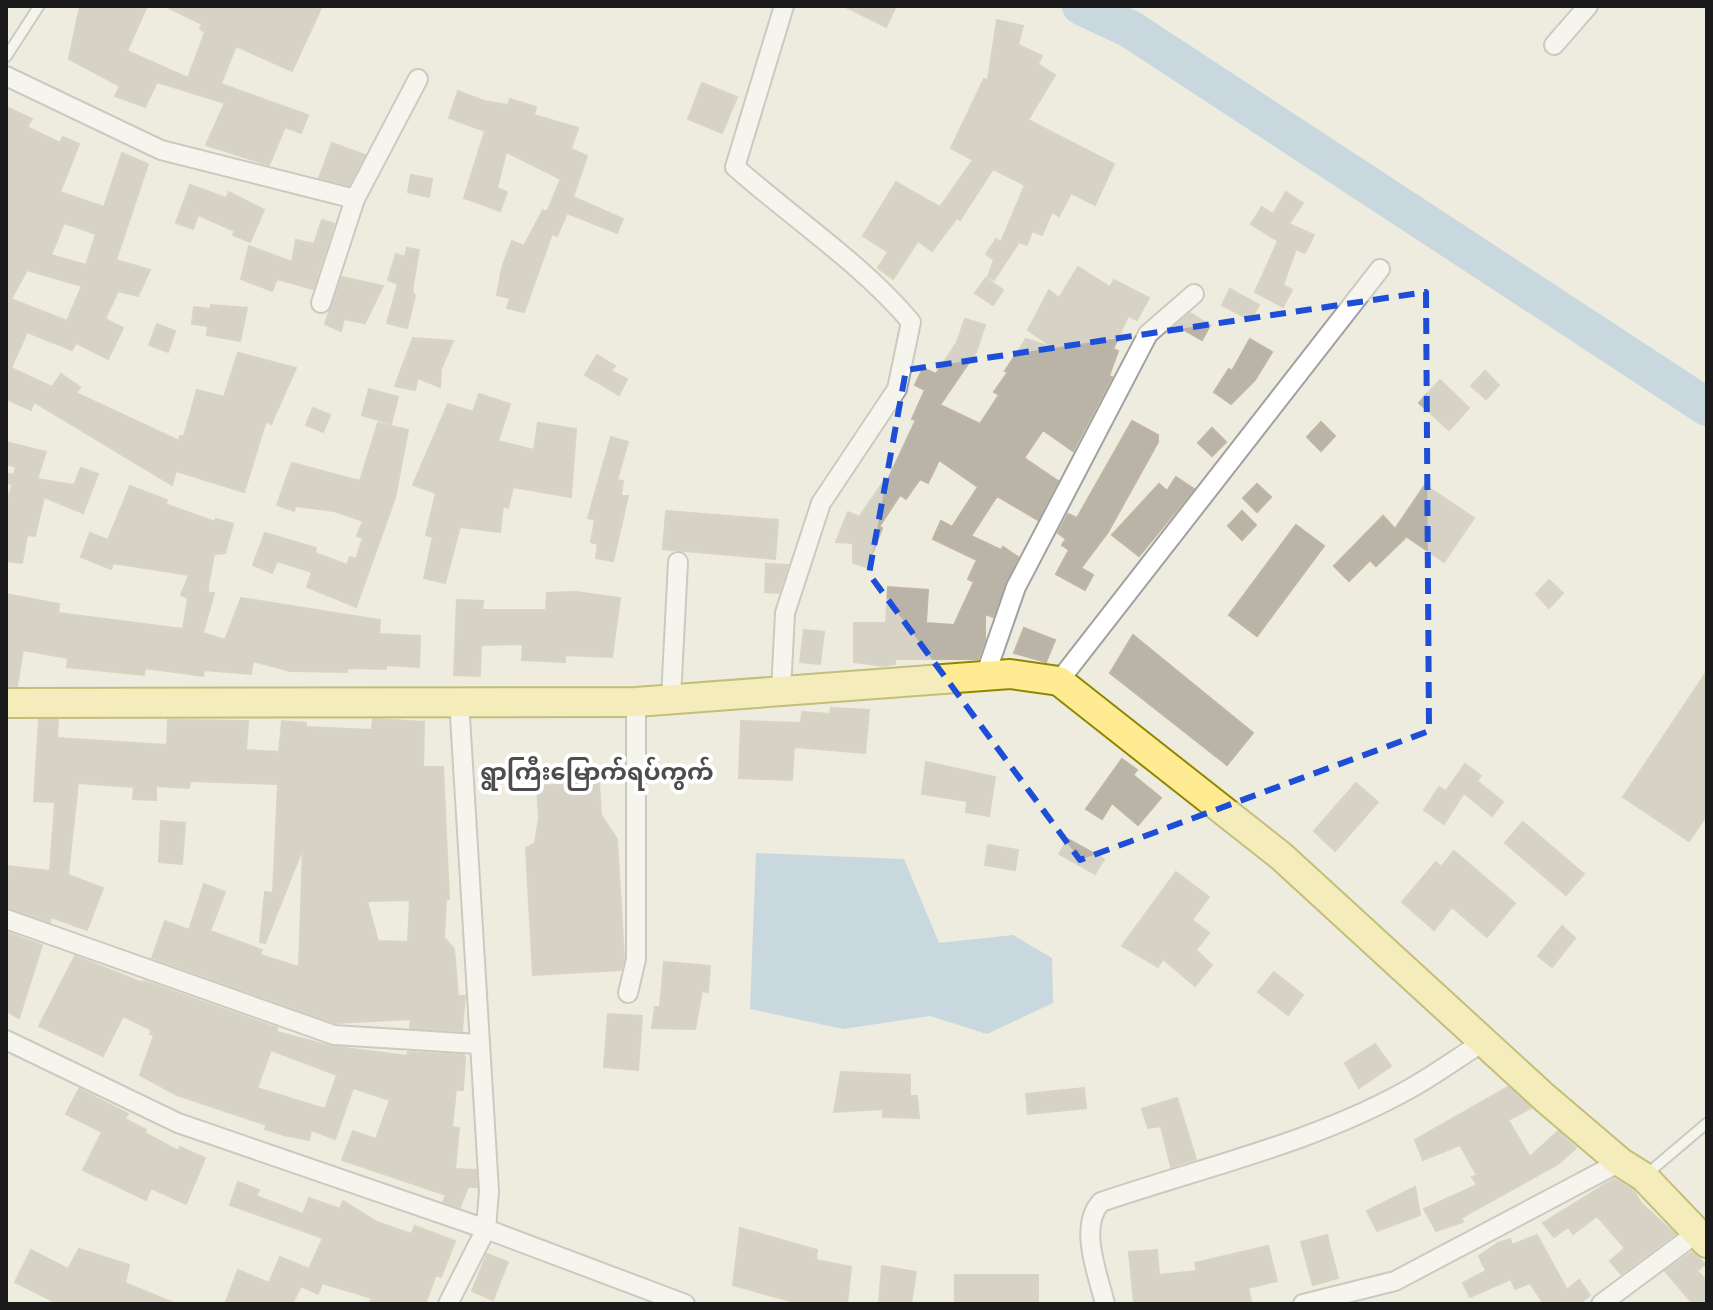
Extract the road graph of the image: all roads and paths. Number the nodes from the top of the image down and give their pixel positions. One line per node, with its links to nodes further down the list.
1 (39, 6): 5 (lane)
2 (784, 6): 15 (street)
3 (1588, 6): 4 (street)
4 (1554, 45)
5 (6, 57)
6 (6, 76): 8 (street)
7 (418, 79): 8 (street)
8 (355, 199): 11 (street)
9 (1380, 269): 14 (street)
10 (1194, 294): 13 (street)
11 (321, 303)
12 (678, 562): 16 (street)
13 (985, 676): 14 (main road); 15 (main road)
14 (1059, 681): 23 (main road)
15 (781, 691): 16 (main road)
16 (671, 698): 18 (main road)
17 (459, 700): 18 (main road); 19 (main road); 24 (street)
18 (636, 702): 21 (street)
19 (6, 703)
20 (6, 919): 24 (street)
21 (628, 993)
22 (6, 1040): 27 (street)
23 (1483, 1042): 26 (main road); 31 (street)
24 (478, 1044): 27 (street)
25 (1707, 1123): 26 (lane)
26 (1632, 1170): 28 (main road); 32 (street)
27 (486, 1229): 29 (street); 30 (street)
28 (1702, 1238): 33 (street)
29 (448, 1304)
30 (685, 1304)
31 (1105, 1304)
32 (1303, 1304)
33 (1601, 1304)

